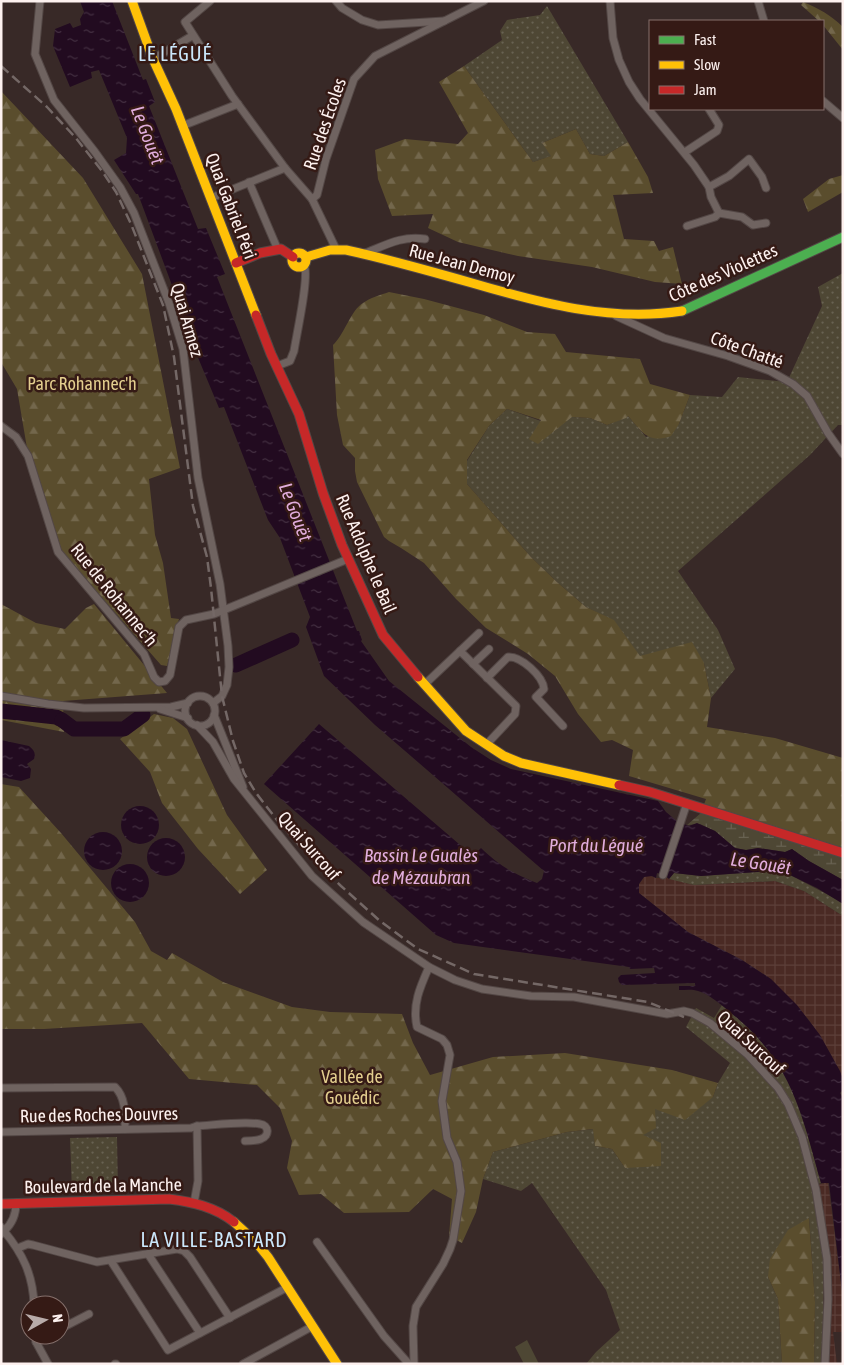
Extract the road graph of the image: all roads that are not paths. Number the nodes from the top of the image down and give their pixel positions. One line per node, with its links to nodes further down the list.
1 (40, 1): 41 (street, Quai Armez)
2 (132, 1): 11 (street, Quai Gabriel Péri)
3 (210, 1): 10 (street)
4 (336, 1): 8 (street)
5 (484, 1): 8 (street, Rue des Écoles)
6 (610, 1): 14 (street)
7 (758, 1): 9 (street)
8 (449, 20): 25 (street, Rue des Écoles)
9 (764, 20)
10 (192, 36): 11 (street); 13 (street)
11 (153, 59): 18 (street, Quai Gabriel Péri)
12 (824, 102): 17 (street)
13 (238, 104): 18 (street); 20 (street)
14 (649, 110)
15 (649, 110): 19 (street)
16 (710, 110): 19 (street)
17 (843, 118)
18 (182, 126): 24 (street, Quai Gabriel Péri)
19 (685, 152): 22 (street)
20 (285, 168): 21 (street); 25 (street)
21 (249, 182): 24 (street); 32 (street)
22 (709, 187): 23 (street); 26 (street)
23 (766, 188)
24 (211, 198): 35 (street, Quai Gabriel Péri)
25 (312, 199): 31 (street)
26 (719, 213): 27 (street); 28 (street)
27 (766, 224)
28 (687, 226)
29 (843, 236): 36 (street, Côte des Violettes)
30 (425, 239): 33 (street)
31 (336, 249): 33 (street, Rue Jean Demoy); 34 (street, Rue Jean Demoy)
32 (278, 250): 34 (street, Rue Jean Demoy); 35 (street)
33 (362, 254): 36 (street, Rue Jean Demoy)
34 (305, 261): 37 (street)
35 (236, 263): 37 (street, Quai Gabriel Péri)
36 (611, 314): 39 (street, Côte Chatté)
37 (277, 366): 40 (street, Rue Adolphe le Bail)
38 (1, 426): 41 (street, Rue de Rohannec'h)
39 (843, 454)
40 (348, 559): 41 (street); 47 (street, Rue Adolphe le Bail)
41 (224, 610): 50 (street, Quai Armez)
42 (479, 632): 44 (street)
43 (489, 649): 45 (street)
44 (460, 651): 45 (street); 47 (street)
45 (473, 664): 46 (street)
46 (487, 678): 55 (street); 56 (street)
47 (424, 685): 56 (street, Rue Adolphe le Bail)
48 (1, 696): 51 (street)
49 (188, 703): 50 (street); 51 (street); 53 (street)
50 (213, 703): 52 (street)
51 (154, 707): 53 (street)
52 (214, 716): 54 (street); 57 (street, Quai Surcouf)
53 (188, 718): 54 (street)
54 (197, 725): 57 (street, Quai Surcouf)
55 (564, 726)
56 (486, 745): 58 (street, Rue Adolphe le Bail)
57 (245, 792): 61 (street, Quai Surcouf)
58 (687, 803): 59 (street, Rue Adolphe le Bail); 60 (street)
59 (843, 853)
60 (663, 874)
61 (429, 967): 87 (street); 88 (street, Quai Surcouf)
62 (1, 1088): 64 (street)
63 (197, 1126): 64 (street, Rue des Roches Douvres); 66 (street, Rue des Roches Douvres); 67 (street, Rue des Roches Douvres)
64 (125, 1129): 65 (street, Rue des Roches Douvres)
65 (1, 1132)
66 (245, 1141)
67 (194, 1202): 68 (street, Boulevard de la Manche); 75 (street, Boulevard de la Manche)
68 (16, 1203): 69 (street, Boulevard de la Manche); 70 (street)
69 (1, 1204)
70 (2, 1230): 72 (street)
71 (317, 1242): 86 (street)
72 (18, 1248): 74 (street); 76 (street)
73 (148, 1254): 74 (street); 78 (street); 81 (street)
74 (111, 1260): 81 (street)
75 (288, 1287): 78 (street); 80 (street, Boulevard de la Manche)
76 (33, 1295)
77 (89, 1314): 79 (street)
78 (230, 1318): 81 (street)
79 (70, 1324)
80 (313, 1326): 84 (street); 85 (street, Boulevard de la Manche)
81 (200, 1333)
82 (39, 1345): 83 (street)
83 (45, 1363)
84 (243, 1364)
85 (337, 1364)
86 (409, 1364)
87 (414, 1364)
88 (825, 1364)

